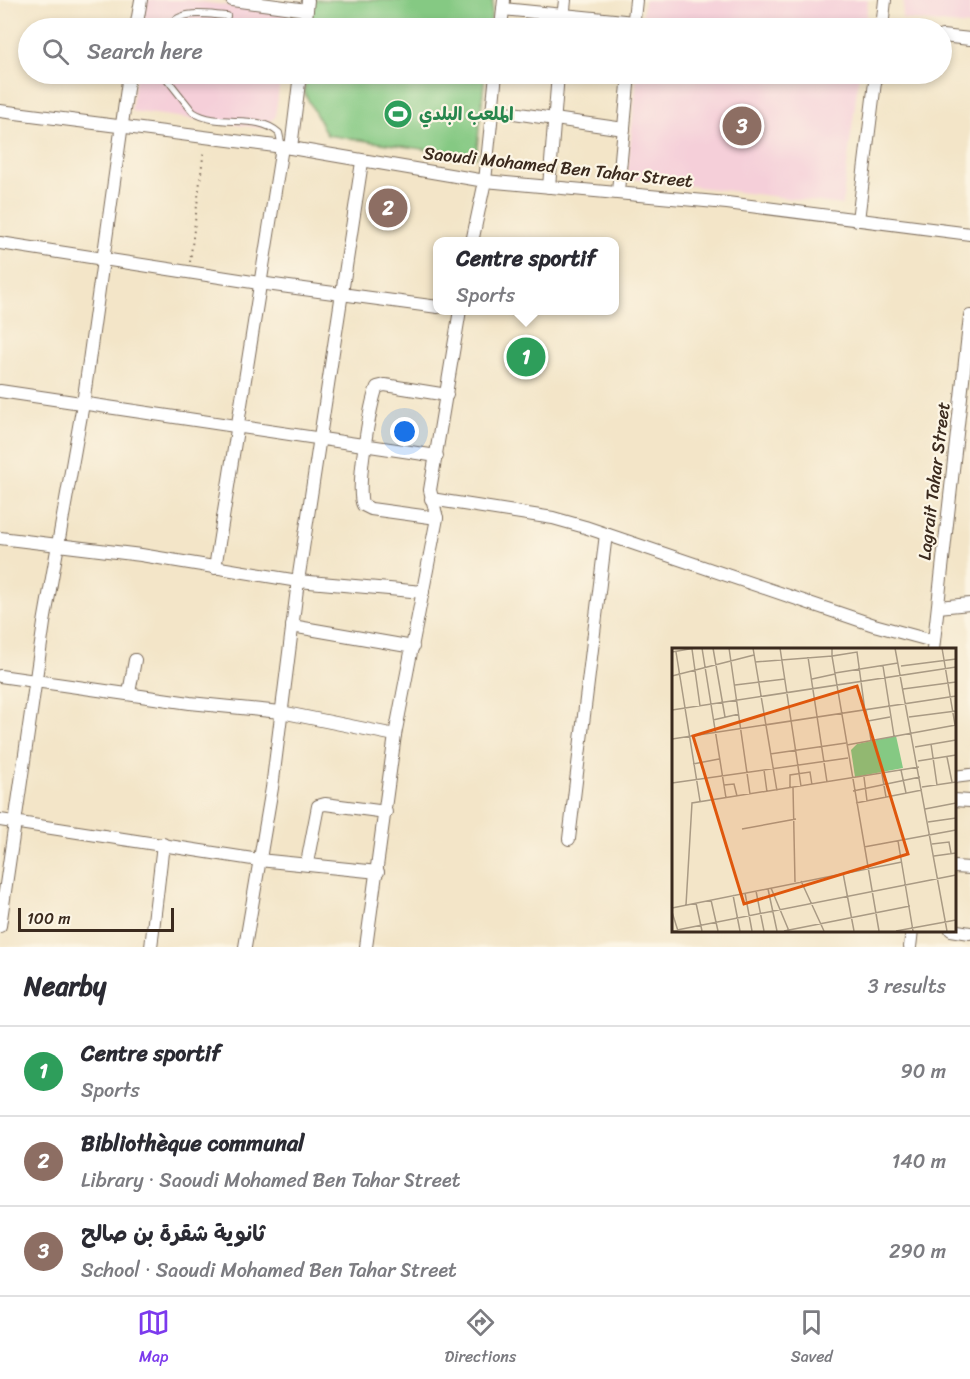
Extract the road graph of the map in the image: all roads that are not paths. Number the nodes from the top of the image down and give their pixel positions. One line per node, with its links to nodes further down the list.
1 (141, 0): 10 (street)
2 (232, 0): 6 (street)
3 (565, 0): 8 (street)
4 (636, 0): 14 (street)
5 (885, 0): 15 (street)
6 (308, 5)
7 (503, 5): 8 (street)
8 (563, 15): 12 (street); 13 (street)
9 (227, 16): 11 (lane)
10 (138, 18)
11 (176, 18)
12 (563, 18)
13 (584, 18)
14 (635, 18)
15 (883, 18)
16 (952, 37): 17 (street)
17 (970, 39)
18 (127, 84): 28 (street)
19 (171, 84): 30 (lane)
20 (298, 84): 30 (street)
21 (495, 84): 25 (street)
22 (557, 84): 27 (street)
23 (628, 84): 29 (street)
24 (875, 84): 35 (street)
25 (492, 110): 27 (street); 32 (street)
26 (0, 111): 28 (street, Saoudi Mohamed Ben Tahar Street)
27 (553, 119): 29 (street); 33 (street)
28 (121, 126): 30 (street, Saoudi Mohamed Ben Tahar Street); 39 (street)
29 (624, 129): 34 (street)
30 (287, 148): 31 (street, Saoudi Mohamed Ben Tahar Street); 40 (street)
31 (362, 162): 32 (street, Saoudi Mohamed Ben Tahar Street); 41 (street)
32 (484, 181): 33 (street, Saoudi Mohamed Ben Tahar Street); 37 (street)
33 (549, 187): 34 (street, Saoudi Mohamed Ben Tahar Street)
34 (618, 191): 35 (street, Saoudi Mohamed Ben Tahar Street)
35 (858, 220): 36 (street, Saoudi Mohamed Ben Tahar Street)
36 (970, 234)
37 (473, 237)
38 (0, 243): 39 (street)
39 (103, 259): 40 (street); 48 (street)
40 (259, 283): 41 (street); 49 (street)
41 (344, 292): 42 (street); 50 (street)
42 (433, 306)
43 (459, 315): 47 (street)
44 (970, 316): 45 (street, Lagrait Tahar Street)
45 (967, 373): 62 (street, Lagrait Tahar Street)
46 (0, 391): 48 (street)
47 (447, 395): 51 (street); 52 (street)
48 (83, 404): 49 (street); 57 (street)
49 (236, 426): 50 (street); 58 (street)
50 (320, 438): 51 (street); 59 (street)
51 (364, 446): 52 (street); 54 (street)
52 (437, 456): 53 (street)
53 (431, 499): 54 (street); 55 (street)
54 (436, 518): 60 (street)
55 (606, 534): 64 (street); 79 (street)
56 (0, 538): 57 (street)
57 (58, 545): 58 (street); 68 (street)
58 (215, 568): 59 (street)
59 (298, 581): 60 (street); 63 (street)
60 (423, 592): 65 (street)
61 (970, 604): 62 (street)
62 (938, 607): 64 (street, Lagrait Tahar Street)
63 (292, 626): 65 (street); 70 (street)
64 (933, 645)
65 (413, 647): 71 (street)
66 (135, 660): 69 (street)
67 (0, 676): 68 (street)
68 (37, 681): 69 (street); 78 (street)
69 (129, 693): 70 (street)
70 (281, 712): 71 (street); 81 (street)
71 (395, 735): 76 (street)
72 (970, 775): 73 (street)
73 (955, 777)
74 (955, 800): 75 (street)
75 (970, 801)
76 (386, 812): 82 (street); 85 (street)
77 (0, 820): 78 (street)
78 (17, 823): 80 (street); 86 (street)
79 (569, 839)
80 (163, 844): 81 (street); 90 (street)
81 (259, 860): 82 (street); 91 (street)
82 (307, 863): 85 (street)
83 (955, 867): 84 (street)
84 (970, 868)
85 (378, 872): 92 (street)
86 (0, 926)
87 (955, 931): 89 (street)
88 (912, 932): 93 (street)
89 (970, 933)
90 (151, 947)
91 (245, 947)
92 (366, 947)
93 (910, 947)

